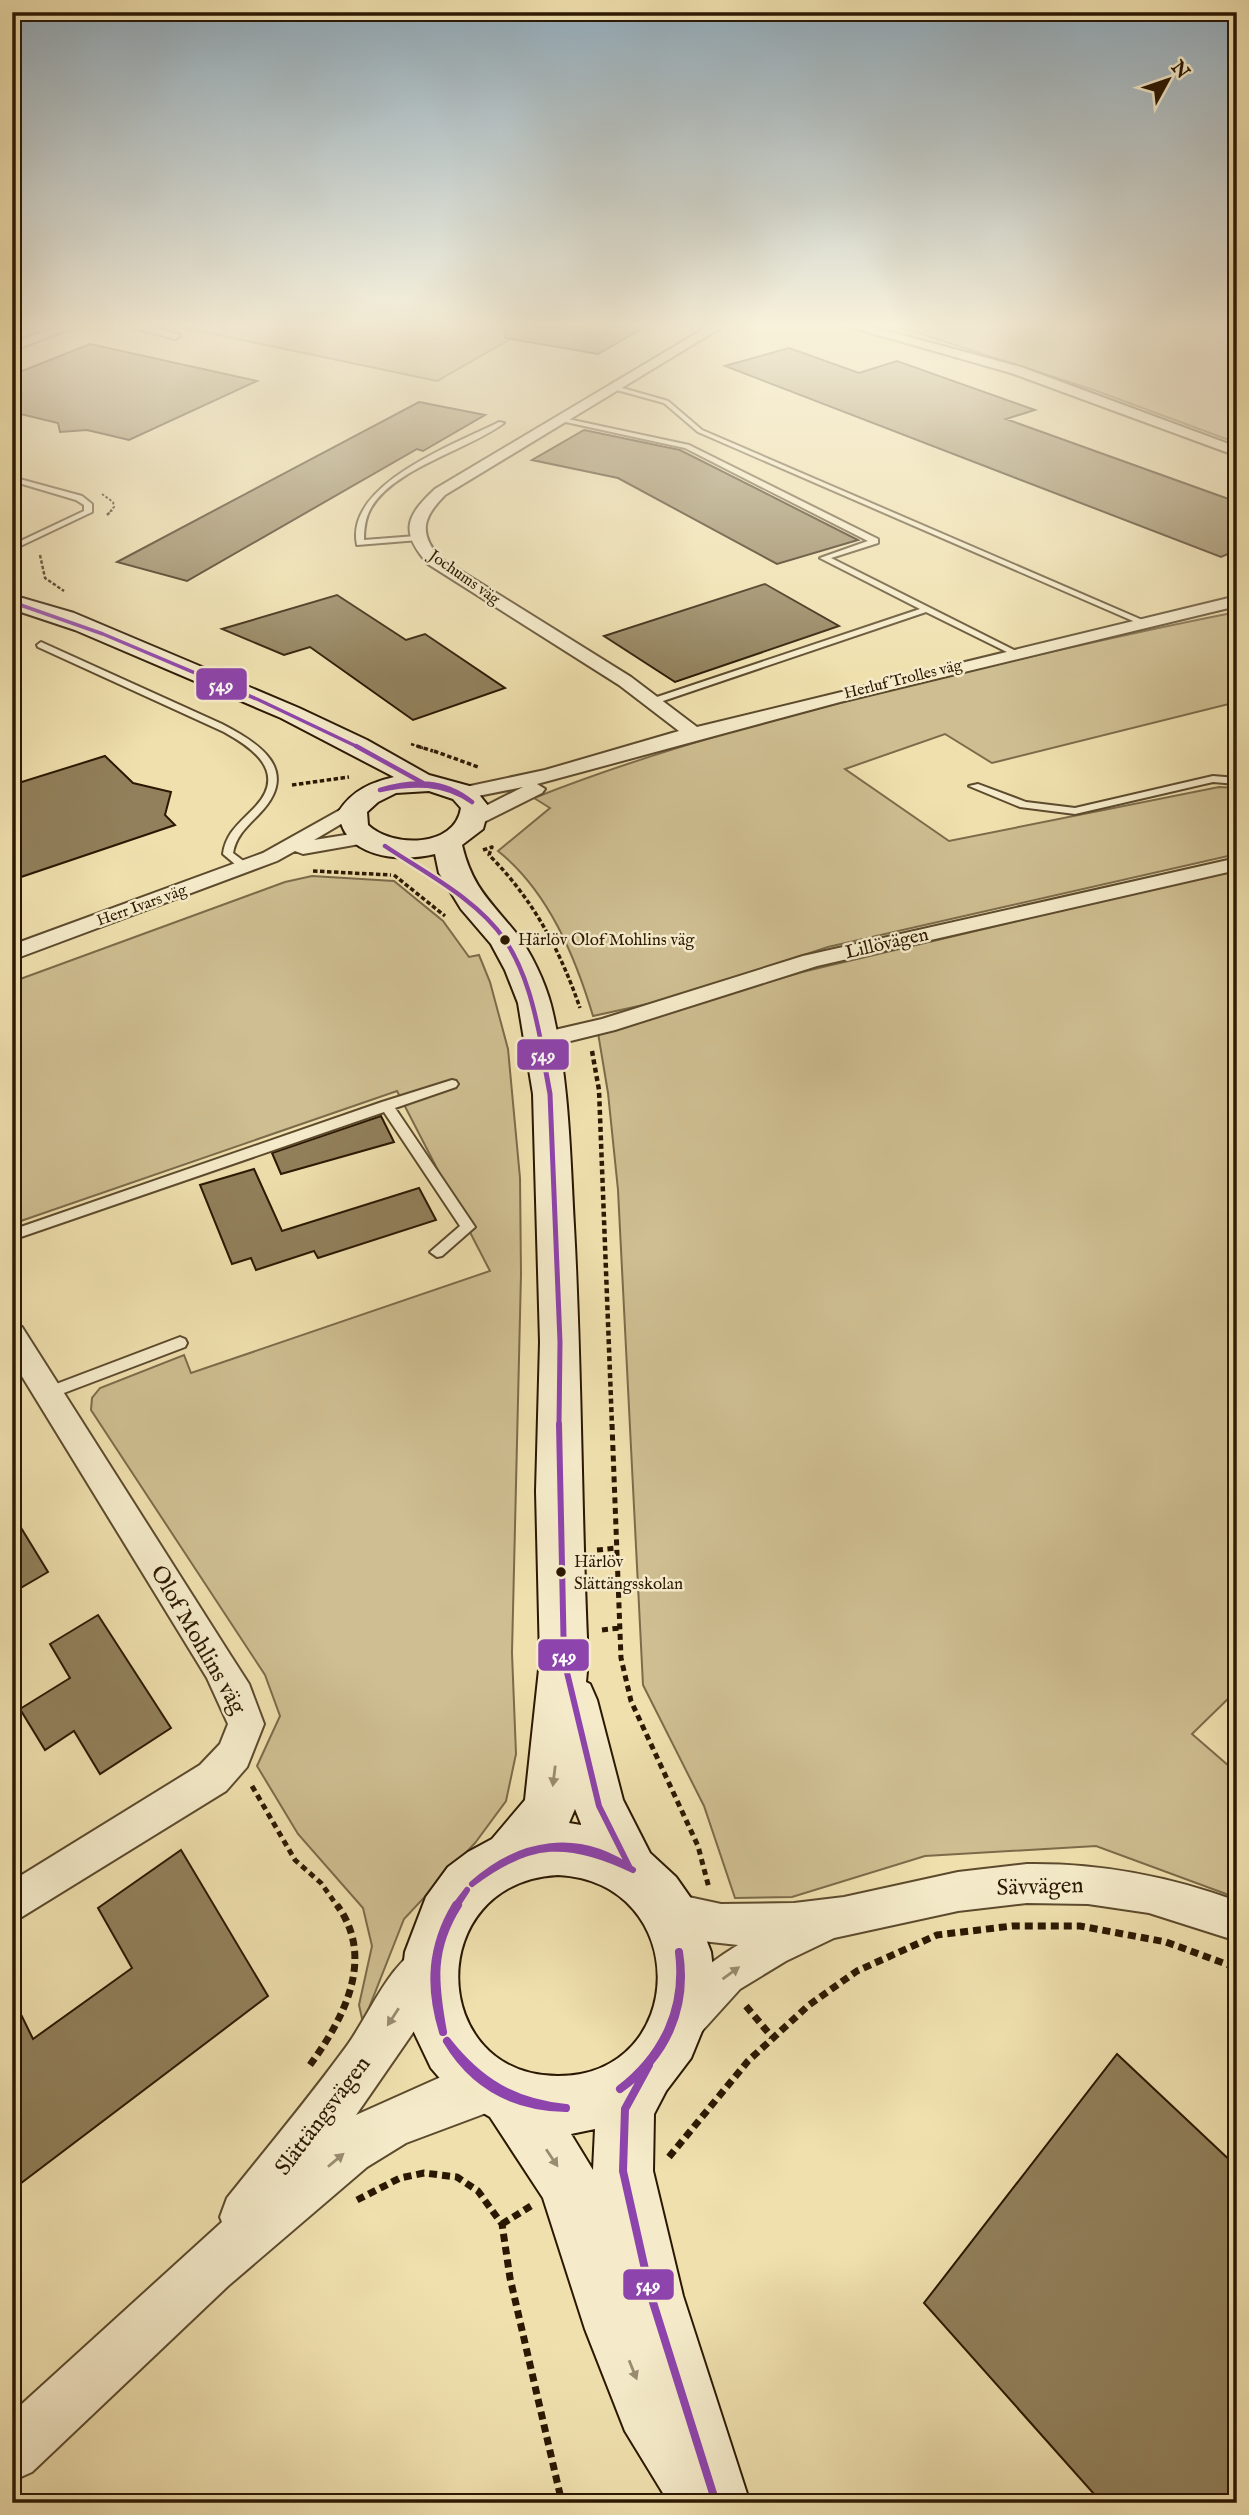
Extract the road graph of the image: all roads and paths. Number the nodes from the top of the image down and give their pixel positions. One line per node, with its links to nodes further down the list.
1 (468, 441): 8 (lane)
2 (526, 441): 8 (street, Jochums väg)
3 (665, 441): 13 (lane)
4 (726, 441): 15 (lane)
5 (1208, 441): 6 (street)
6 (1237, 452)
7 (12, 479): 9 (lane)
8 (416, 538): 18 (street, Jochums väg)
9 (12, 548)
10 (12, 590): 14 (main road)
11 (1237, 601): 15 (street, Herluf Trolles väg)
12 (12, 602): 14 (main road)
13 (927, 609): 17 (lane); 18 (lane)
14 (47, 611): 19 (main road)
15 (1143, 622): 17 (street, Herluf Trolles väg)
16 (41, 645): 32 (lane)
17 (1014, 652): 20 (street, Herluf Trolles väg)
18 (654, 701): 20 (street, Jochums väg)
19 (317, 727): 23 (main road); 26 (main road)
20 (693, 733): 21 (street, Herluf Trolles väg)
21 (571, 770): 25 (street, Herluf Trolles väg); 27 (street, Herluf Trolles väg)
22 (1237, 781): 24 (lane)
23 (423, 783): 25 (main road); 26 (main road)
24 (974, 786)
25 (463, 793): 27 (main road)
26 (361, 801): 28 (main road); 30 (street, Herr Ivars väg)
27 (475, 819): 29 (main road)
28 (375, 842): 29 (main road); 30 (street, Herr Ivars väg); 34 (main road)
29 (447, 842): 34 (main road)
30 (270, 857): 32 (street, Herr Ivars väg)
31 (1237, 864): 36 (street, Lillövägen)
32 (246, 868): 35 (street, Herr Ivars väg)
33 (394, 875): 34 (path)
34 (463, 914): 36 (main road)
35 (12, 953)
36 (542, 1040): 47 (main road)
37 (452, 1084): 38 (lane)
38 (386, 1105): 39 (lane); 40 (lane)
39 (12, 1235)
40 (437, 1252)
41 (12, 1335): 43 (street, Olof Mohlins väg)
42 (180, 1343): 43 (lane)
43 (48, 1393): 48 (street, Olof Mohlins väg)
44 (617, 1548): 45 (path)
45 (590, 1551)
46 (620, 1628): 47 (path)
47 (579, 1645): 49 (main road, one-way to 49); 50 (main road)
48 (234, 1755): 51 (street, Olof Mohlins väg); 58 (path)
49 (512, 1855): 50 (main road); 55 (main road)
50 (629, 1866): 52 (main road)
51 (12, 1904)
52 (670, 1913): 53 (street, Sävvägen); 57 (main road)
53 (841, 1917): 54 (street, Sävvägen); 57 (street, Sävvägen, one-way to 53)
54 (1237, 1921)
55 (433, 1962): 59 (main road); 63 (street, Slättängsvägen, one-way to 63)
56 (1237, 1968): 60 (path)
57 (658, 2052): 59 (main road); 60 (main road)
58 (305, 2076)
59 (500, 2095): 60 (main road, one-way to 60); 63 (street, Slättängsvägen, one-way to 59)
60 (596, 2177): 62 (path); 67 (main road, one-way to 67); 68 (main road)
61 (352, 2202): 62 (path)
62 (502, 2224): 66 (path)
63 (209, 2267): 64 (street, Slättängsvägen)
64 (25, 2468): 65 (path)
65 (18, 2503)
66 (562, 2503)
67 (707, 2503)
68 (716, 2503)

